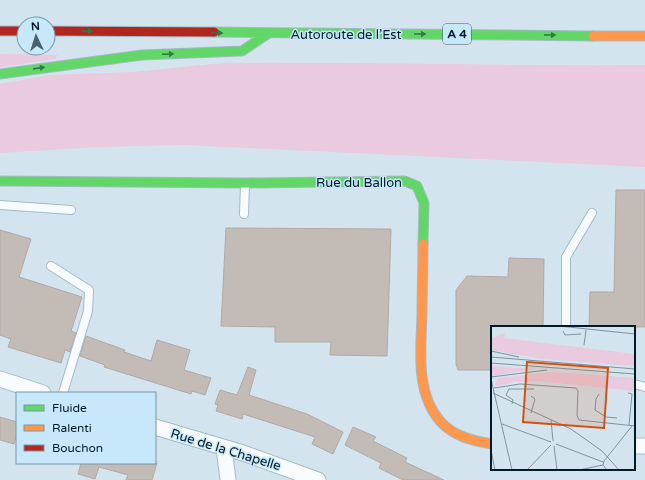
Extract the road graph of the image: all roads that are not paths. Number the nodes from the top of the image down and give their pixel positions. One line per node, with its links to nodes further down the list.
1 (0, 30): 2 (main road)
2 (16, 31)
3 (56, 31): 4 (main road, Autoroute de l’Est / A 4, one-way to 4)
4 (269, 33): 5 (main road, Autoroute de l’Est / A 4, one-way to 5); 6 (main road, one-way to 4)
5 (645, 36)
6 (0, 74)
7 (0, 181): 8 (main road, Rue du Ballon)
8 (245, 183): 12 (lane); 21 (main road, Rue du Ballon)
9 (0, 205): 10 (lane)
10 (71, 210)
11 (592, 213): 14 (lane)
12 (244, 214)
13 (51, 266): 19 (lane)
14 (566, 326)
15 (0, 379): 18 (street)
16 (635, 384): 17 (lane)
17 (645, 387)
18 (41, 392)
19 (63, 392)
20 (156, 427): 22 (street, Rue de la Chapelle)
21 (491, 444)
22 (224, 448): 23 (street); 24 (street, Rue de la Chapelle)
23 (228, 480)
24 (318, 480)

